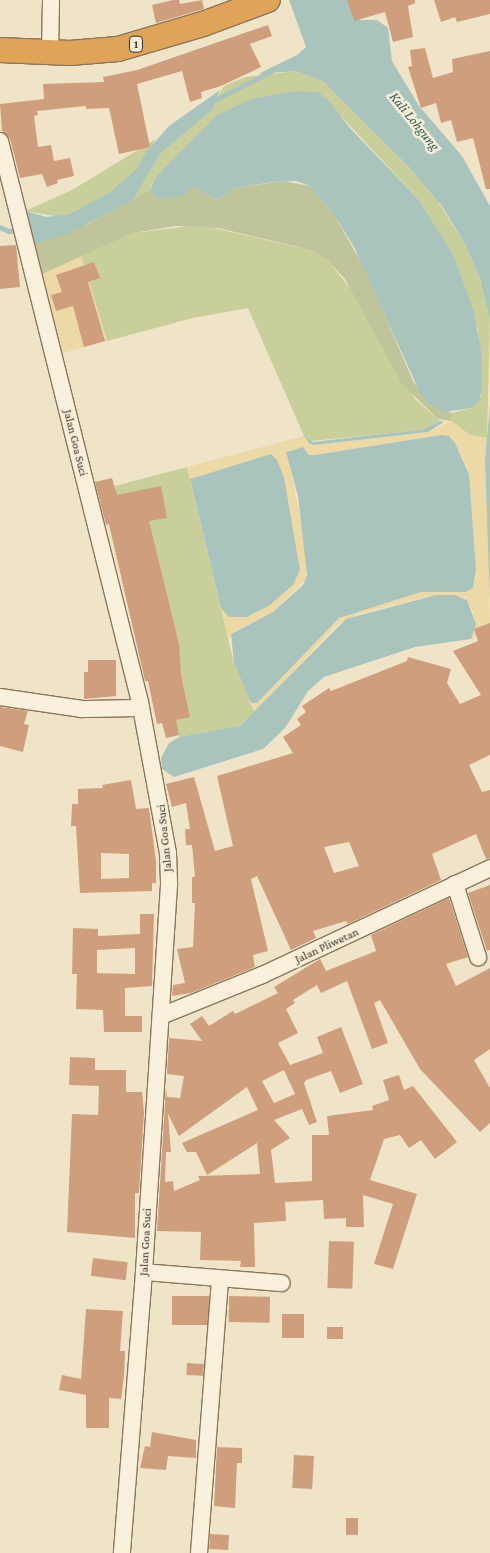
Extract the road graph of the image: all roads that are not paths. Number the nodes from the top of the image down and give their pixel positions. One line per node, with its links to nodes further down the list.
1 (51, 0): 4 (street)
2 (263, 1): 4 (highway, 1)
3 (0, 50): 4 (highway, 1)
4 (50, 54)
5 (0, 140): 7 (street, Jalan Goa Suci)
6 (0, 697): 7 (street)
7 (141, 708): 11 (street, Jalan Goa Suci)
8 (490, 868): 9 (street, Jalan Pliwetan)
9 (455, 884): 10 (street); 11 (street, Jalan Pliwetan)
10 (478, 957)
11 (161, 1016): 12 (street, Jalan Goa Suci)
12 (144, 1272): 13 (street); 15 (street, Jalan Goa Suci)
13 (220, 1280): 14 (street); 16 (street)
14 (282, 1283)
15 (122, 1553)
16 (199, 1553)

